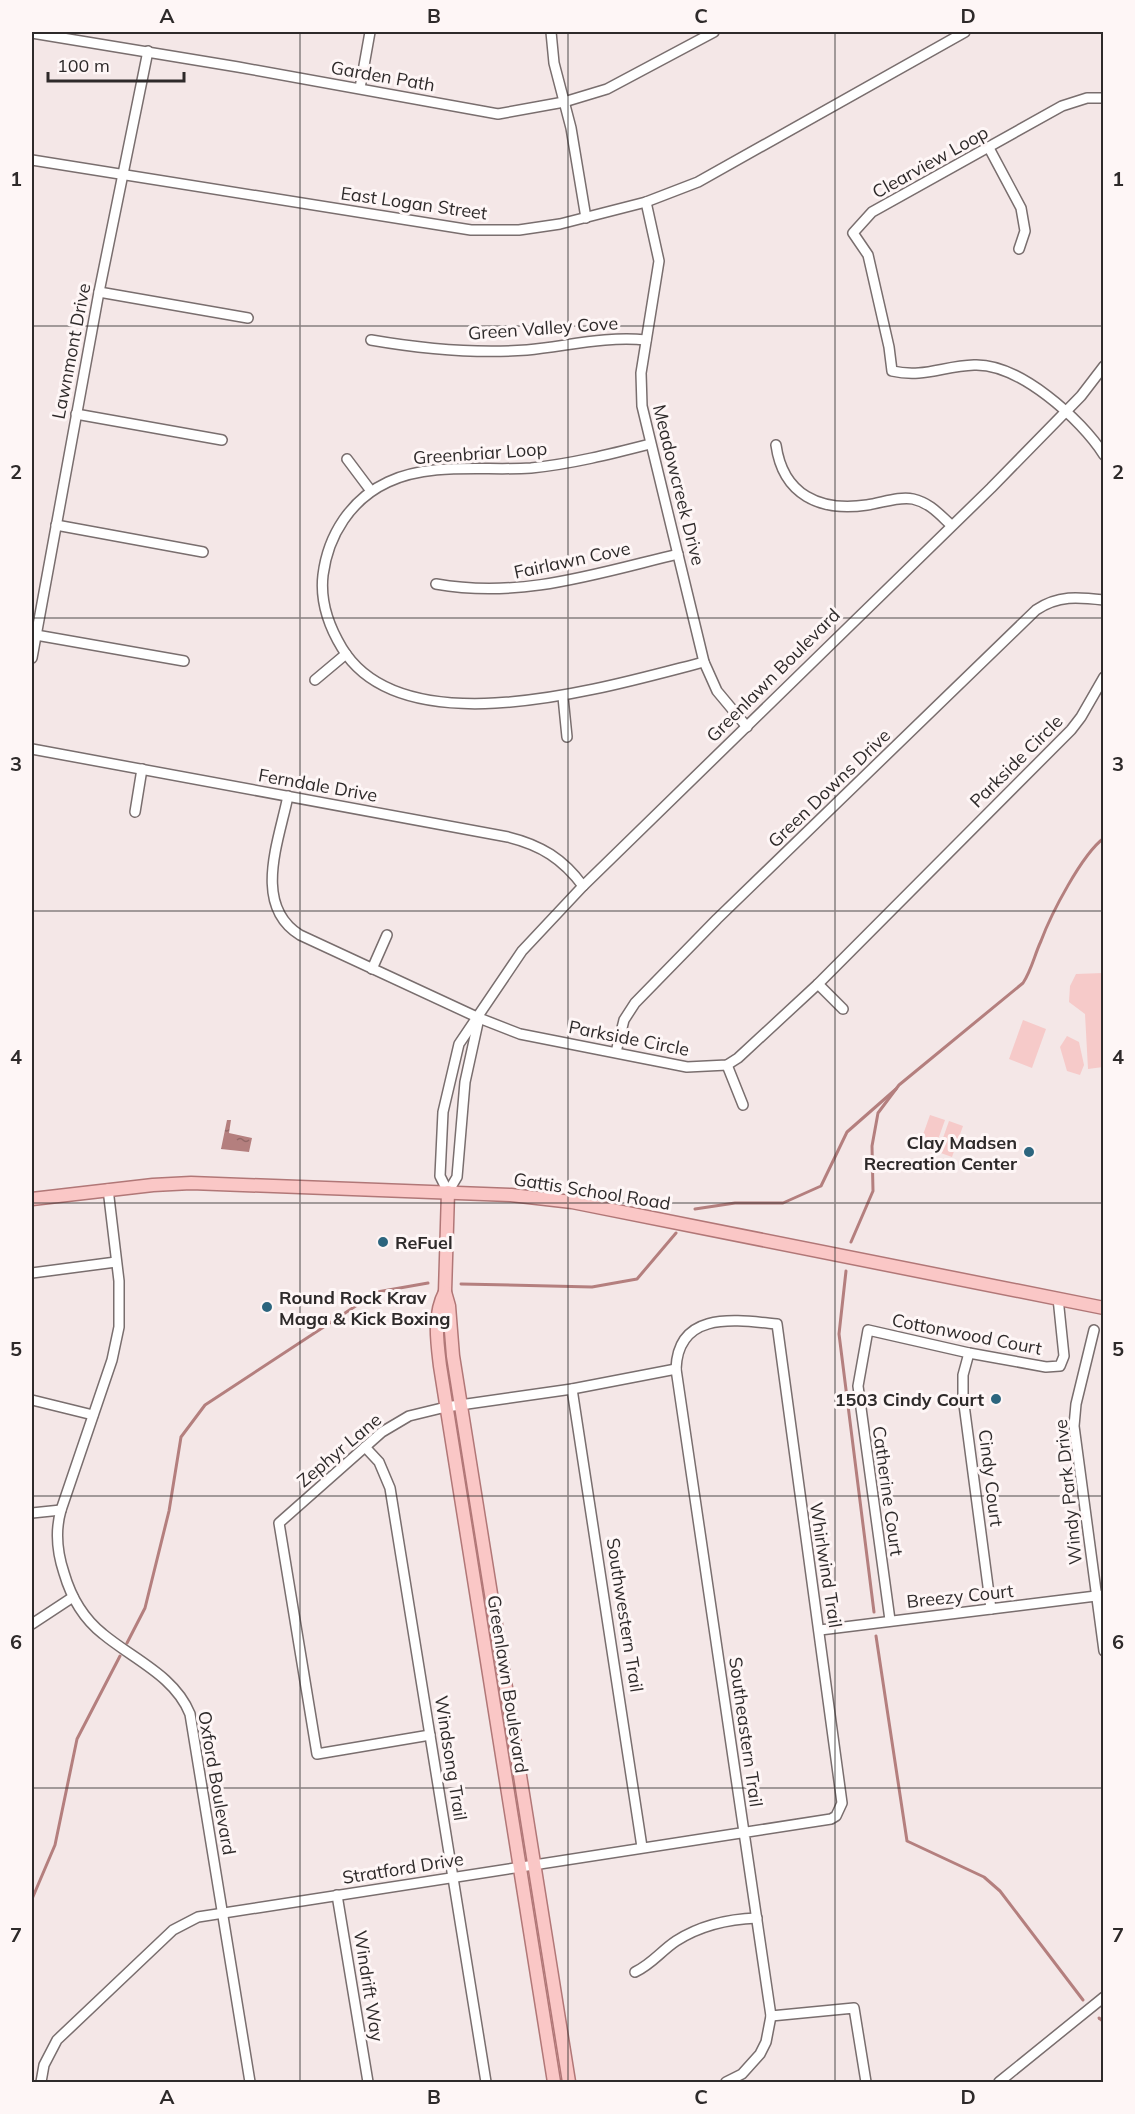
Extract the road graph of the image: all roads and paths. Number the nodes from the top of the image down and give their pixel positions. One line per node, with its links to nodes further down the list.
1 (370, 32): 7 (street)
2 (551, 32): 9 (street)
3 (714, 32): 9 (street, Garden Path)
4 (965, 32): 13 (street, East Logan Street)
5 (32, 33): 6 (street, Garden Path)
6 (148, 51): 7 (street, Garden Path); 12 (street, Lawnmont Drive)
7 (360, 88): 9 (street, Garden Path)
8 (1104, 98): 10 (street, Clearview Loop)
9 (564, 102): 14 (street)
10 (989, 148): 15 (street); 21 (street, Clearview Loop)
11 (32, 160): 12 (street, East Logan Street)
12 (122, 176): 14 (street, East Logan Street); 16 (street, Lawnmont Drive)
13 (646, 202): 14 (street, East Logan Street); 19 (street, Meadowcreek Drive)
14 (586, 218)
15 (1019, 249)
16 (99, 292): 17 (street); 22 (street, Lawnmont Drive)
17 (248, 318)
18 (371, 340): 19 (street, Green Valley Cove)
19 (646, 340): 24 (street, Meadowcreek Drive)
20 (1104, 366): 21 (street, Greenlawn Boulevard)
21 (1064, 413): 26 (street); 30 (street, Greenlawn Boulevard)
22 (76, 414): 23 (street); 29 (street, Lawnmont Drive)
23 (222, 440)
24 (650, 444): 28 (street, Greenbriar Loop); 32 (street, Meadowcreek Drive)
25 (776, 446): 30 (street)
26 (1104, 455)
27 (347, 459): 28 (street)
28 (371, 491): 36 (street, Greenbriar Loop)
29 (56, 525): 31 (street); 35 (street, Lawnmont Drive)
30 (951, 525): 43 (street, Greenlawn Boulevard)
31 (203, 552)
32 (678, 554): 33 (street, Fairlawn Cove); 39 (street, Meadowcreek Drive)
33 (436, 584)
34 (1104, 600): 55 (street, Green Downs Drive)
35 (36, 635): 37 (street, Lawnmont Drive); 38 (street)
36 (346, 654): 41 (street); 42 (street, Greenbriar Loop)
37 (32, 658)
38 (184, 661)
39 (704, 662): 42 (street, Greenbriar Loop); 43 (street, Meadowcreek Drive)
40 (1104, 677): 52 (street, Parkside Circle)
41 (315, 680)
42 (563, 697): 44 (street)
43 (747, 727): 49 (street, Greenlawn Boulevard)
44 (567, 736)
45 (32, 749): 46 (street, Ferndale Drive)
46 (142, 769): 47 (street, Ferndale Drive); 48 (street)
47 (288, 796): 49 (street, Ferndale Drive); 51 (street, Parkside Circle)
48 (135, 812)
49 (583, 886): 54 (street, Greenlawn Boulevard)
50 (387, 935): 51 (street)
51 (372, 969): 54 (street, Parkside Circle)
52 (818, 984): 53 (street); 56 (street, Parkside Circle)
53 (843, 1009)
54 (479, 1018): 55 (street, Parkside Circle); 59 (street, Greenlawn Boulevard); 59 (street, Greenlawn Boulevard)
55 (616, 1052): 56 (street, Parkside Circle)
56 (728, 1065): 57 (street)
57 (743, 1105)
58 (108, 1190): 59 (main road, Gattis School Road); 60 (main road, Gattis School Road); 61 (street, Oxford Boulevard)
59 (448, 1192): 63 (main road, Greenlawn Boulevard); 64 (main road, Gattis School Road)
60 (32, 1199)
61 (117, 1262): 62 (street); 74 (street, Oxford Boulevard)
62 (32, 1273)
63 (445, 1292): 72 (main road, Greenlawn Boulevard); 73 (main road, Greenlawn Boulevard)
64 (1058, 1299): 65 (main road, Gattis School Road); 68 (street, Cottonwood Court)
65 (1104, 1308)
66 (868, 1330): 68 (street, Cottonwood Court); 81 (street, Catherine Court)
67 (1094, 1330): 78 (street, Windy Park Drive)
68 (969, 1353): 80 (street, Cindy Court)
69 (676, 1369): 70 (street, Zephyr Lane); 83 (street, Whirlwind Trail); 87 (street, Southeastern Trail)
70 (572, 1389): 72 (street, Zephyr Lane); 88 (street, Southwestern Trail)
71 (32, 1400): 74 (street)
72 (461, 1405): 73 (street, Zephyr Lane); 89 (main road, Greenlawn Boulevard)
73 (446, 1407): 75 (street, Zephyr Lane); 90 (main road, Greenlawn Boulevard)
74 (93, 1415): 76 (street, Oxford Boulevard)
75 (365, 1447): 85 (street, Windsong Trail); 85 (street, Zephyr Lane)
76 (61, 1510): 77 (street); 79 (street, Oxford Boulevard)
77 (32, 1513)
78 (1100, 1595): 80 (street, Breezy Court); 84 (street, Windy Park Drive)
79 (73, 1598): 82 (street); 93 (street, Oxford Boulevard)
80 (991, 1609): 81 (street, Breezy Court)
81 (890, 1620): 83 (street, Breezy Court)
82 (32, 1624)
83 (820, 1630): 86 (street, Whirlwind Trail)
84 (1104, 1651)
85 (430, 1735): 91 (street, Windsong Trail)
86 (840, 1810): 87 (street, Stratford Drive)
87 (744, 1833): 88 (street, Stratford Drive); 94 (street, Southeastern Trail)
88 (642, 1847): 89 (street, Stratford Drive)
89 (535, 1863): 90 (street, Stratford Drive); 103 (main road, Greenlawn Boulevard)
90 (521, 1865): 91 (street, Stratford Drive); 102 (main road, Greenlawn Boulevard)
91 (453, 1877): 92 (street, Stratford Drive); 101 (street, Windsong Trail)
92 (337, 1894): 93 (street, Stratford Drive); 100 (street, Windrift Way)
93 (223, 1912): 98 (street, Stratford Drive); 99 (street, Oxford Boulevard)
94 (757, 1918): 95 (street); 97 (street, Southeastern Trail)
95 (635, 1972)
96 (1104, 1997): 106 (street)
97 (771, 2016): 104 (street, Southeastern Trail); 105 (street)
98 (41, 2082)
99 (250, 2082)
100 (368, 2082)
101 (486, 2082)
102 (554, 2082)
103 (569, 2082)
104 (726, 2082)
105 (866, 2082)
106 (999, 2082)

